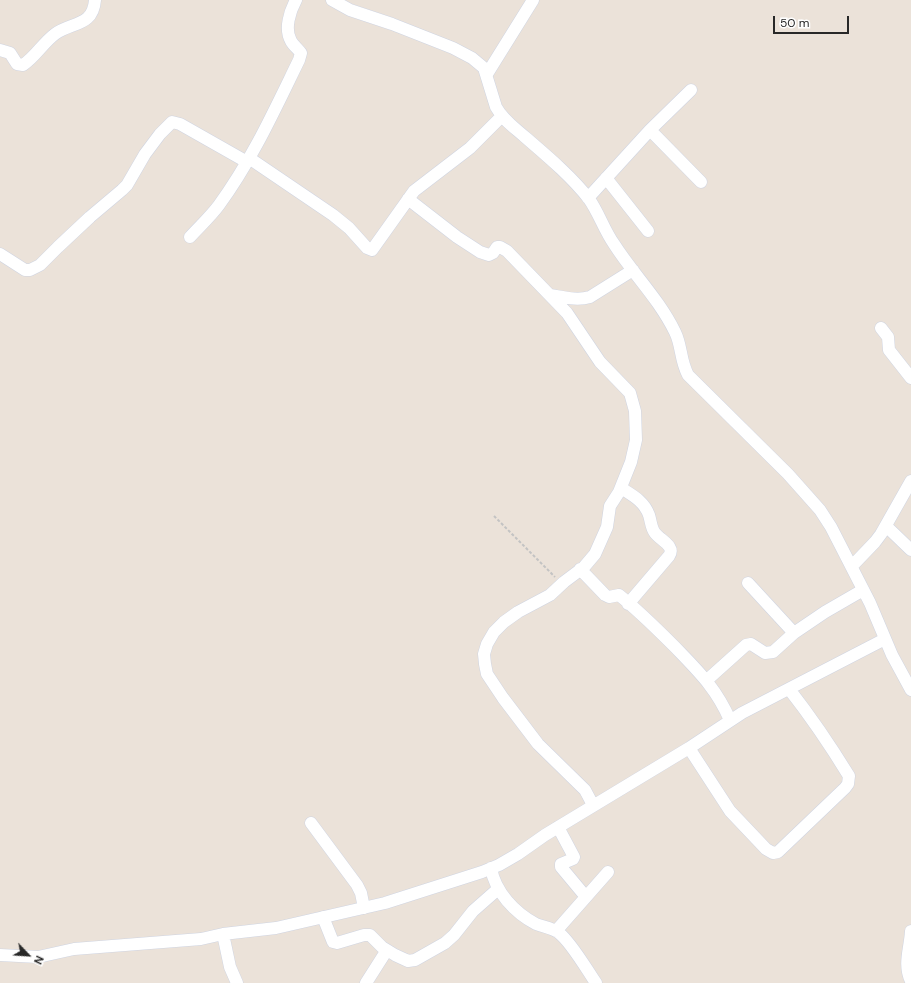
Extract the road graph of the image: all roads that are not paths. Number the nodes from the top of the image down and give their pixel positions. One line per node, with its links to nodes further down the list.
1 (95, 0): 5 (street)
2 (296, 0): 10 (street)
3 (332, 0): 6 (street)
4 (533, 0): 6 (street)
5 (0, 50)
6 (487, 74): 8 (street)
7 (691, 90): 9 (street)
8 (502, 116): 13 (street); 14 (street)
9 (650, 130): 11 (street); 12 (street)
10 (248, 160): 14 (street); 16 (street); 17 (street)
11 (606, 178): 13 (street); 15 (street)
12 (701, 182)
13 (588, 198): 18 (street)
14 (408, 199): 19 (street)
15 (648, 231)
16 (190, 237)
17 (0, 254)
18 (633, 270): 19 (street); 26 (street)
19 (550, 295): 23 (street)
20 (881, 328): 21 (street)
21 (911, 378)
22 (911, 481): 24 (street)
23 (621, 488): 27 (street); 30 (street)
24 (886, 526): 25 (street); 26 (street)
25 (911, 550)
26 (852, 566): 29 (street)
27 (580, 569): 30 (street); 38 (street)
28 (748, 583): 31 (street)
29 (863, 590): 31 (street); 32 (street)
30 (628, 604): 33 (street)
31 (794, 634): 33 (street)
32 (885, 639): 34 (street); 35 (street)
33 (707, 680): 36 (street)
34 (789, 688): 36 (street); 37 (street)
35 (911, 690)
36 (730, 720): 37 (street)
37 (689, 748): 38 (street)
38 (593, 805): 40 (street)
39 (311, 824): 44 (street)
40 (561, 831): 42 (street); 43 (street)
41 (608, 872): 43 (street)
42 (494, 881): 44 (street); 46 (street); 50 (street)
43 (586, 897): 46 (street)
44 (364, 908): 45 (street)
45 (323, 918): 48 (street); 50 (street)
46 (556, 931): 55 (street)
47 (911, 931): 52 (street)
48 (223, 934): 51 (street); 53 (street)
49 (0, 943): 51 (street)
50 (387, 950): 54 (street)
51 (3, 955)
52 (911, 981)
53 (237, 983)
54 (366, 983)
55 (596, 983)

